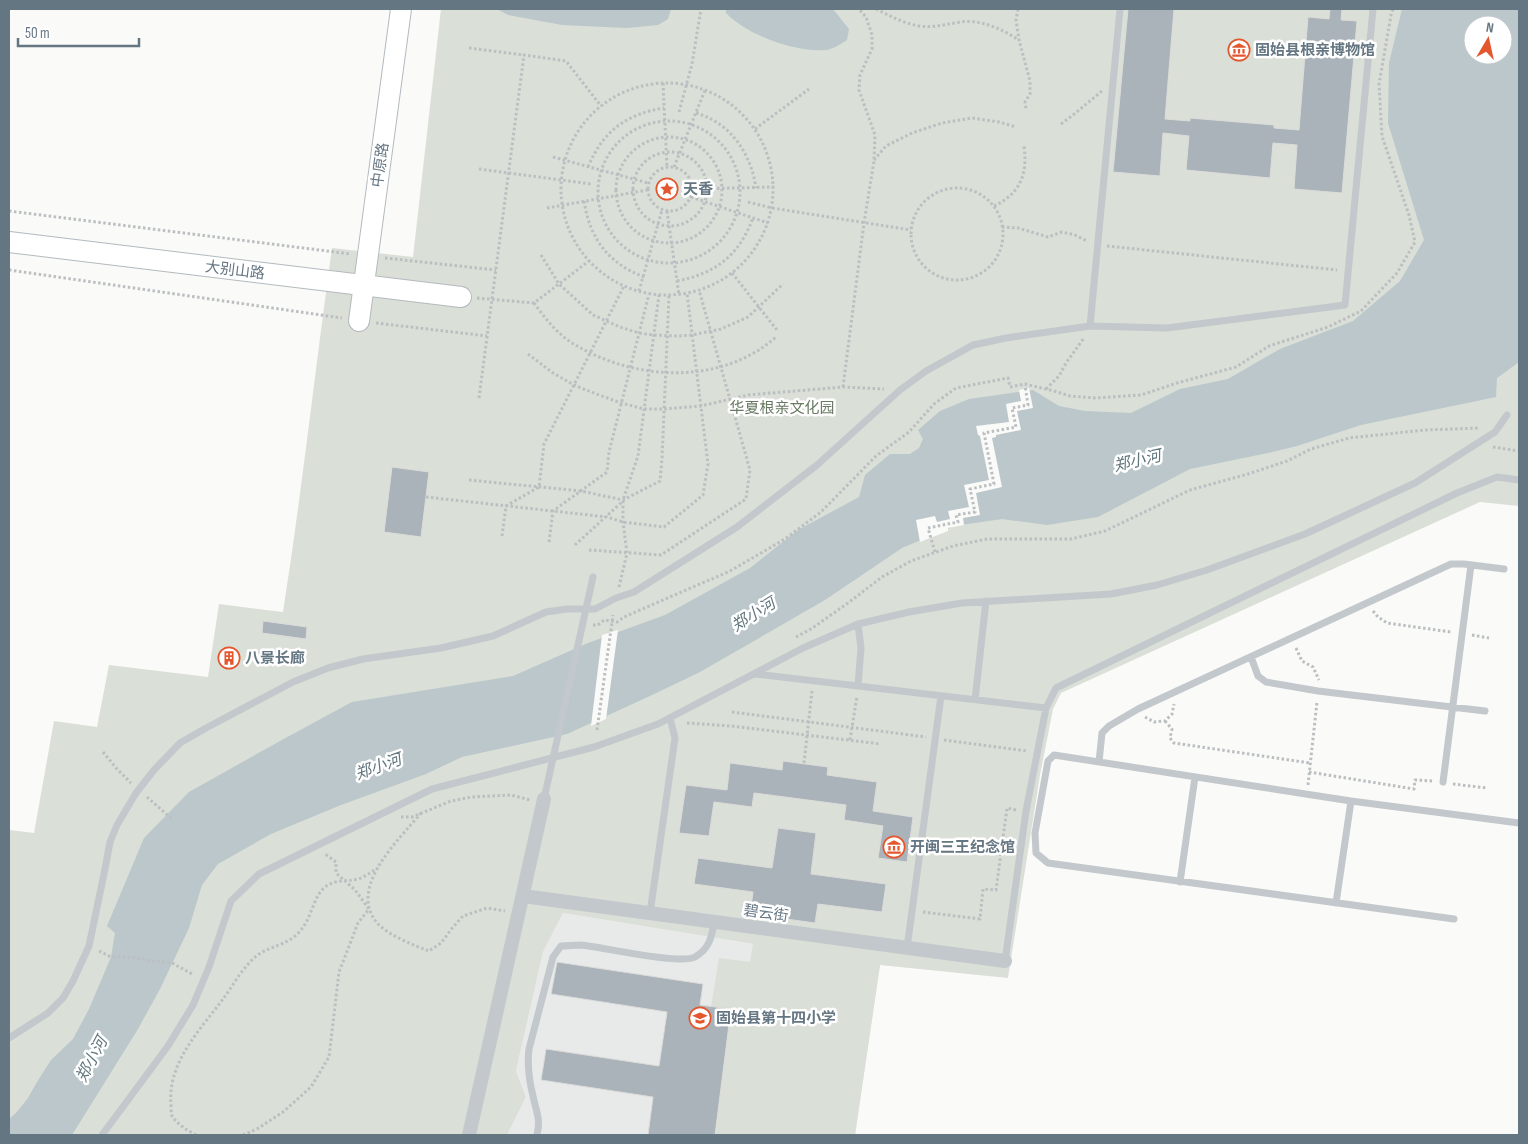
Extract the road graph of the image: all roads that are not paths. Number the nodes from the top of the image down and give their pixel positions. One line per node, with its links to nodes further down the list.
1 (401, 9): 5 (main road, 中原路)
2 (1120, 9): 8 (lane)
3 (1373, 9): 8 (lane)
4 (9, 242): 5 (main road, 大别山路)
5 (364, 286): 6 (main road, 大别山路); 7 (main road, 中原路)
6 (461, 297)
7 (359, 320)
8 (1090, 326): 39 (lane)
9 (1507, 415): 14 (lane)
10 (1519, 480): 22 (lane)
11 (1471, 565): 12 (lane); 16 (lane); 21 (lane)
12 (1504, 569)
13 (593, 577): 29 (lane, bridge)
14 (986, 601): 15 (lane); 20 (lane)
15 (858, 624): 17 (lane); 18 (lane)
16 (1251, 657): 21 (lane); 25 (lane)
17 (755, 674): 18 (lane); 24 (lane)
18 (858, 686): 19 (lane)
19 (941, 696): 20 (lane); 37 (lane)
20 (975, 700): 22 (lane)
21 (1453, 707): 23 (lane); 27 (lane)
22 (1046, 708): 38 (lane)
23 (1485, 711)
24 (670, 718): 34 (lane); 40 (lane)
25 (1099, 762): 26 (lane); 31 (lane)
26 (1195, 777): 28 (lane); 31 (lane)
27 (1443, 782)
28 (1351, 801): 30 (lane); 33 (lane)
29 (544, 802): 32 (street)
30 (1519, 823)
31 (1180, 882): 33 (lane)
32 (523, 896): 34 (street, 碧云街); 41 (street)
33 (1336, 903): 35 (lane)
34 (650, 913): 36 (street, 碧云街)
35 (1454, 919)
36 (714, 922): 37 (street, 碧云街); 42 (lane)
37 (907, 948): 38 (street, 碧云街)
38 (1005, 961)
39 (9, 1038)
40 (102, 1135)
41 (469, 1135)
42 (537, 1135)

